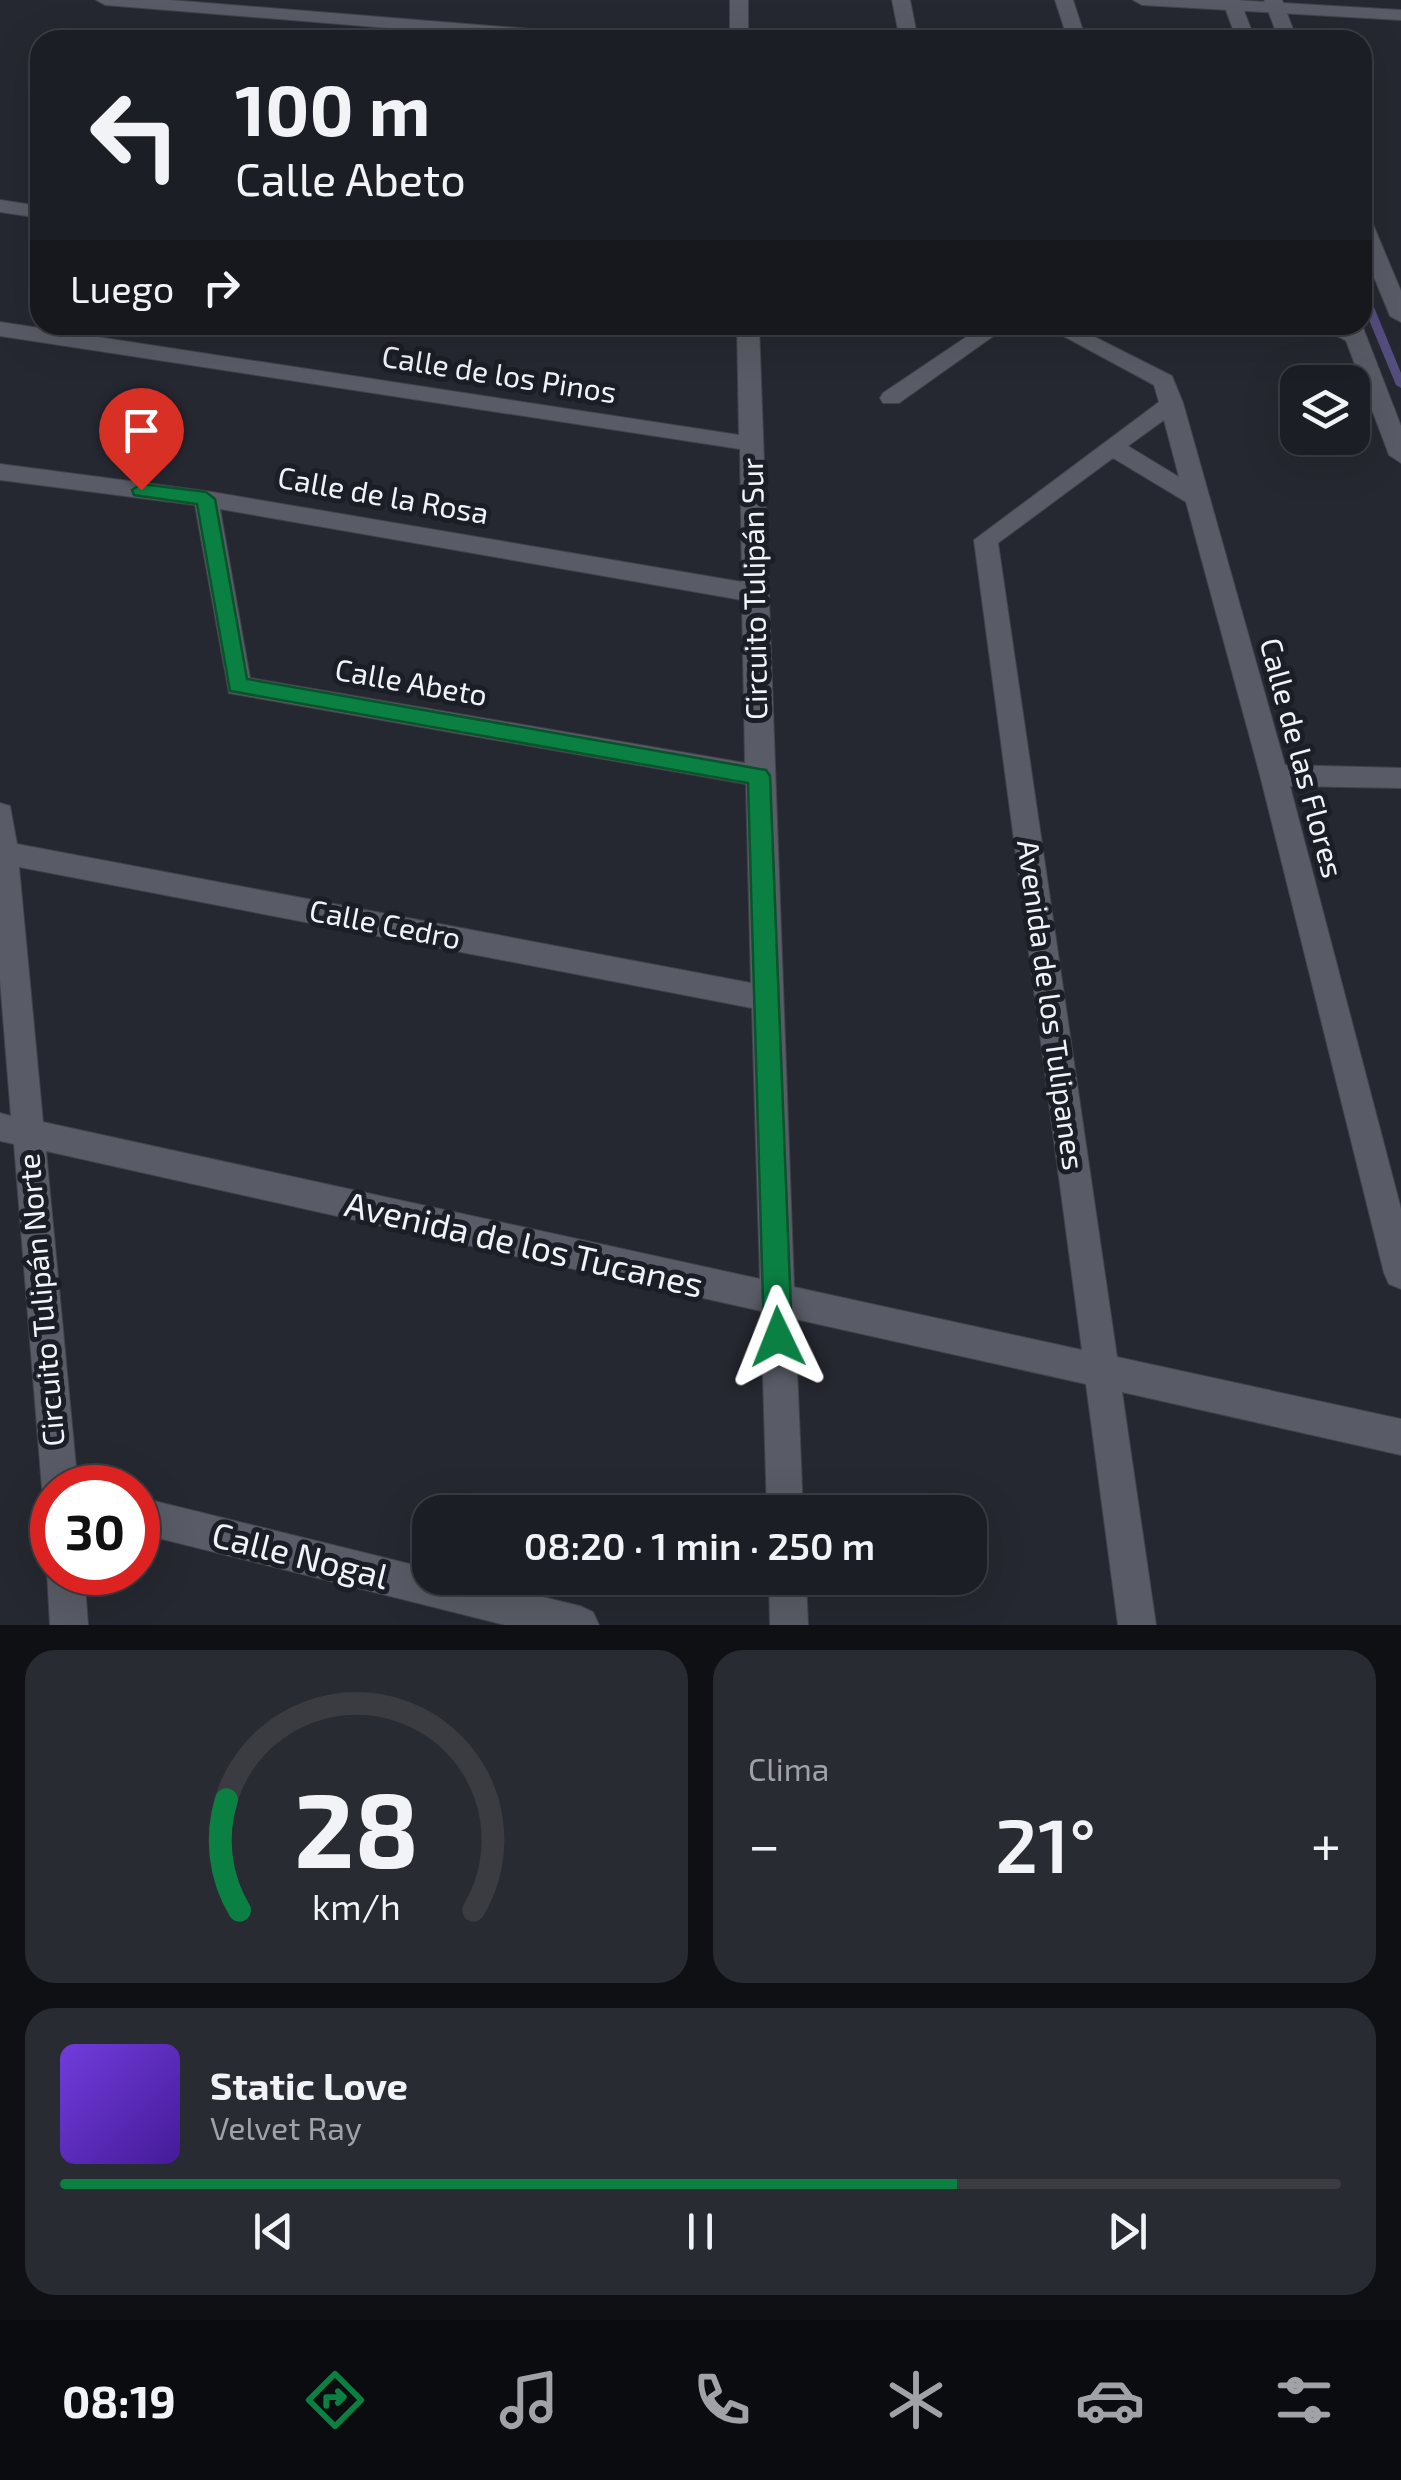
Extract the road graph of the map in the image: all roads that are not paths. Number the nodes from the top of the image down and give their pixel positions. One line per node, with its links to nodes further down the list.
1 (104, 0): 9 (street)
2 (738, 0): 10 (street)
3 (902, 0): 11 (street)
4 (1064, 0): 12 (street)
5 (1142, 0): 6 (street)
6 (1232, 3): 7 (street); 13 (street)
7 (1274, 4): 8 (street); 14 (street)
8 (1401, 14)
9 (478, 30)
10 (738, 30)
11 (907, 30)
12 (1073, 30)
13 (1242, 30)
14 (1284, 30)
15 (0, 206): 16 (street)
16 (30, 210)
17 (1372, 246): 18 (street)
18 (1401, 316)
19 (0, 329): 20 (street, Calle de los Pinos)
20 (30, 334)
21 (39, 335): 28 (street, Calle de los Pinos)
22 (748, 335): 28 (street, Circuito Tulipán Sur)
23 (983, 335): 26 (street)
24 (1074, 335): 27 (street, Calle de las Flores)
25 (1354, 335): 30 (street)
26 (891, 398)
27 (1172, 404): 29 (street, Avenida de los Tulipanes); 32 (street, Calle de las Flores)
28 (752, 444): 34 (street, Circuito Tulipán Sur)
29 (1111, 446): 32 (street); 44 (street, Avenida de los Tulipanes)
30 (1401, 455)
31 (0, 472): 33 (street, Calle de la Rosa)
32 (1197, 498): 35 (street, Calle de las Flores)
33 (206, 499): 34 (street, Calle de la Rosa); 36 (street, Calle Abeto)
34 (753, 593): 36 (street, Circuito Tulipán Sur)
35 (1274, 775): 37 (street); 42 (street, Calle de las Flores)
36 (758, 776): 40 (street, Circuito Tulipán Sur)
37 (1401, 778)
38 (0, 814): 39 (street, Circuito Tulipán Norte)
39 (3, 853): 40 (street, Calle Cedro); 41 (street, Circuito Tulipán Norte)
40 (766, 998): 43 (street, Circuito Tulipán Sur)
41 (13, 1130): 43 (street, Avenida de los Tucanes); 46 (street, Circuito Tulipán Norte)
42 (1401, 1273)
43 (776, 1302): 44 (street, Avenida de los Tucanes); 47 (street, Circuito Tulipán Sur)
44 (1100, 1370): 45 (street, Avenida de los Tucanes); 54 (street, Avenida de los Tulipanes)
45 (1401, 1437)
46 (57, 1465)
47 (784, 1495)
48 (160, 1521): 52 (street, Calle Nogal)
49 (67, 1595): 51 (street)
50 (789, 1595): 53 (street)
51 (69, 1625)
52 (580, 1625)
53 (790, 1625)
54 (1137, 1625)

